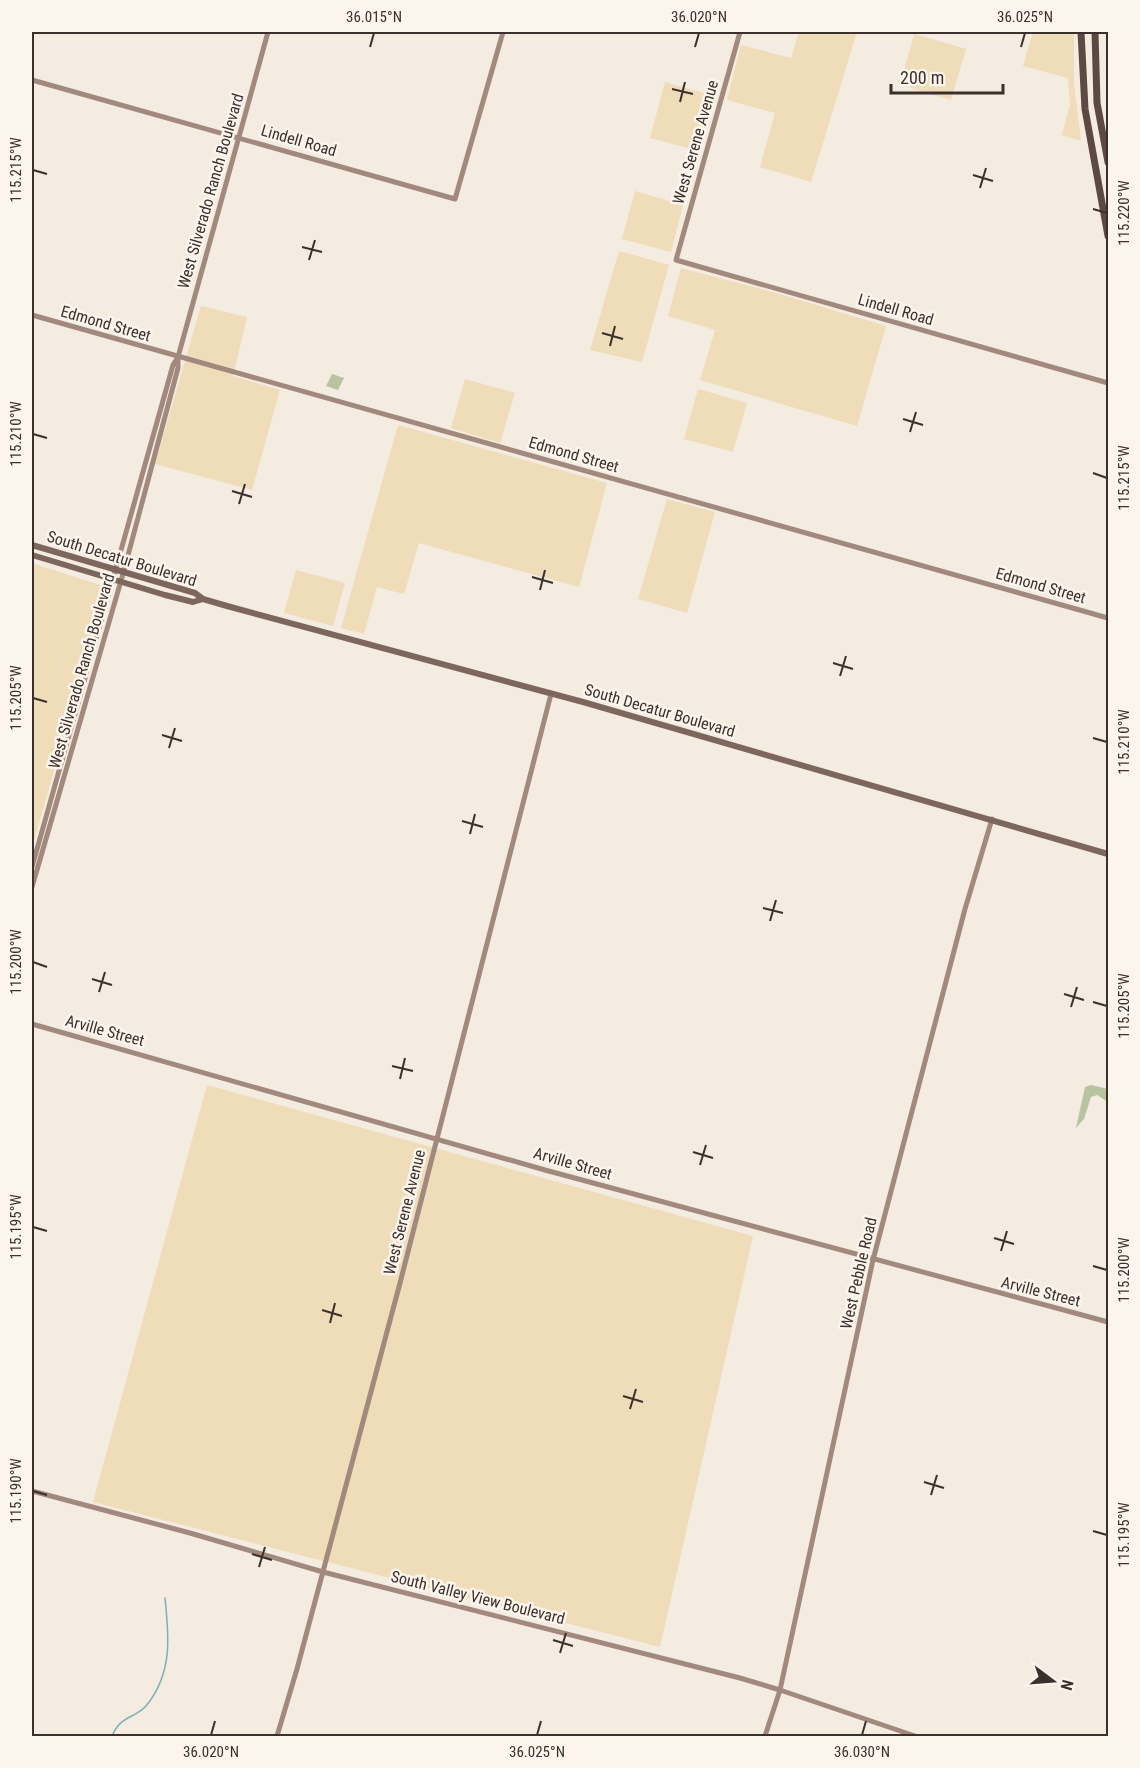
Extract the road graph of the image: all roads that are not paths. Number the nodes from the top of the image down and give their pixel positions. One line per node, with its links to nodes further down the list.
1 (268, 32): 7 (street, West Silverado Ranch Boulevard)
2 (502, 32): 7 (street, Lindell Road)
3 (740, 32): 10 (street, West Serene Avenue)
4 (1081, 32): 9 (highway)
5 (1095, 32): 8 (highway)
6 (32, 80): 7 (street, Lindell Road)
7 (239, 137): 12 (street, West Silverado Ranch Boulevard)
8 (1108, 159)
9 (1108, 236)
10 (676, 260): 13 (street, Lindell Road)
11 (32, 315): 12 (street, Edmond Street)
12 (178, 357): 16 (street, West Silverado Ranch Boulevard); 17 (street, West Silverado Ranch Boulevard); 20 (street, Edmond Street)
13 (1108, 383)
14 (32, 545): 16 (main road, South Decatur Boulevard)
15 (32, 555): 18 (main road, South Decatur Boulevard)
16 (116, 571): 17 (main road, South Decatur Boulevard); 18 (street, West Silverado Ranch Boulevard)
17 (123, 574): 18 (street, West Silverado Ranch Boulevard); 19 (main road, South Decatur Boulevard)
18 (117, 582): 19 (main road, South Decatur Boulevard); 24 (street, West Silverado Ranch Boulevard); 25 (street, West Silverado Ranch Boulevard)
19 (203, 599): 21 (main road, South Decatur Boulevard)
20 (1108, 618)
21 (551, 693): 22 (main road, South Decatur Boulevard); 27 (street, West Serene Avenue)
22 (992, 819): 23 (main road, South Decatur Boulevard); 28 (street, West Pebble Road)
23 (1108, 854)
24 (32, 867)
25 (32, 887)
26 (32, 1024): 27 (street, Arville Street)
27 (437, 1138): 28 (street, Arville Street); 31 (street, West Serene Avenue)
28 (873, 1260): 29 (street, Arville Street); 32 (street, West Pebble Road)
29 (1108, 1322)
30 (32, 1491): 31 (street, South Valley View Boulevard)
31 (323, 1572): 32 (street, South Valley View Boulevard); 33 (street, West Serene Avenue)
32 (780, 1690): 34 (street, West Pebble Road); 35 (street, South Valley View Boulevard)
33 (277, 1737)
34 (765, 1737)
35 (915, 1737)

